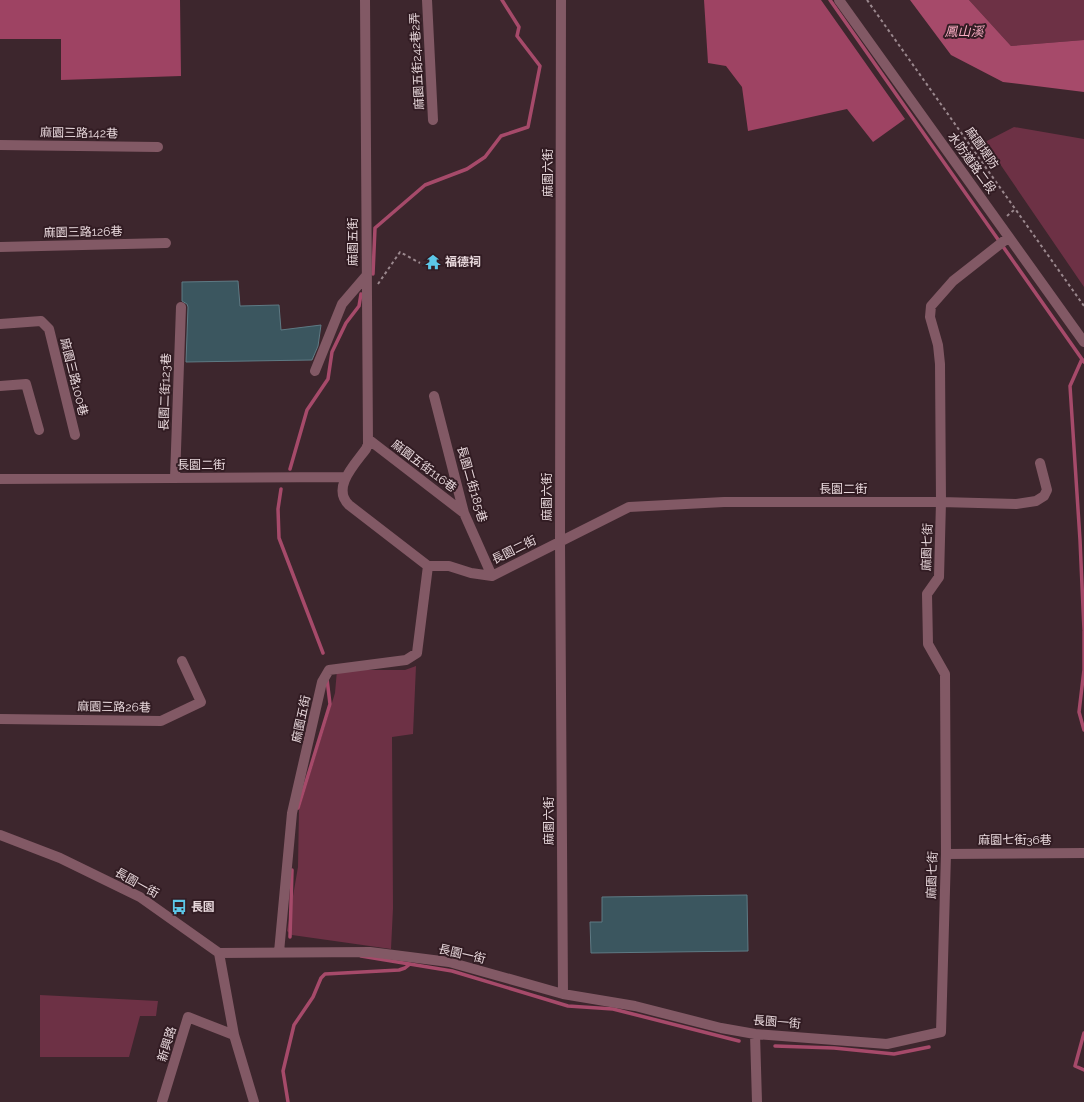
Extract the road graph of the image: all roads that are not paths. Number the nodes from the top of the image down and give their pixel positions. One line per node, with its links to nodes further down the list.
1 (365, 0): 11 (street, 麻園五街)
2 (427, 0): 5 (street, 麻園五街242巷2弄)
3 (561, 0): 27 (street, 麻園六街)
4 (839, 0): 8 (street, 水防道路二段)
5 (433, 120)
6 (0, 145): 7 (street, 麻園三路142巷)
7 (158, 147)
8 (1009, 237): 14 (street, 水防道路二段); 25 (street, 麻園七街)
9 (166, 243): 10 (street, 麻園三路126巷)
10 (0, 247)
11 (366, 276): 15 (street); 20 (street, 麻園五街)
12 (180, 307): 23 (street, 長園二街123巷)
13 (0, 324): 19 (street, 麻園三路100巷)
14 (1084, 342)
15 (315, 371)
16 (0, 386): 18 (street)
17 (434, 396): 26 (street, 長園二街185巷)
18 (39, 430)
19 (74, 435)
20 (368, 439): 22 (street, 麻園五街); 26 (street, 麻園五街116巷)
21 (1040, 463): 25 (street, 長園二街)
22 (346, 477): 23 (street, 長園二街); 28 (street)
23 (175, 478): 24 (street, 長園二街)
24 (0, 479)
25 (941, 502): 27 (street, 長園二街); 34 (street, 麻園七街)
26 (464, 513): 29 (street, 長園二街185巷)
27 (560, 542): 29 (street, 長園二街); 37 (street, 麻園六街)
28 (428, 566): 29 (street, 長園二街); 35 (street, 麻園五街)
29 (492, 576)
30 (182, 661): 31 (street, 麻園三路26巷)
31 (0, 719)
32 (0, 835): 36 (street, 長園一街)
33 (1084, 853): 34 (street, 麻園七街36巷)
34 (946, 854): 38 (street, 麻園七街)
35 (280, 952): 36 (street, 長園一街); 37 (street, 長園一街)
36 (219, 953): 40 (street)
37 (563, 994): 39 (street, 長園一街)
38 (941, 1032): 39 (street, 長園一街)
39 (755, 1034): 43 (street)
40 (234, 1035): 41 (street, 新興路); 42 (street)
41 (162, 1102)
42 (254, 1102)
43 (757, 1102)

